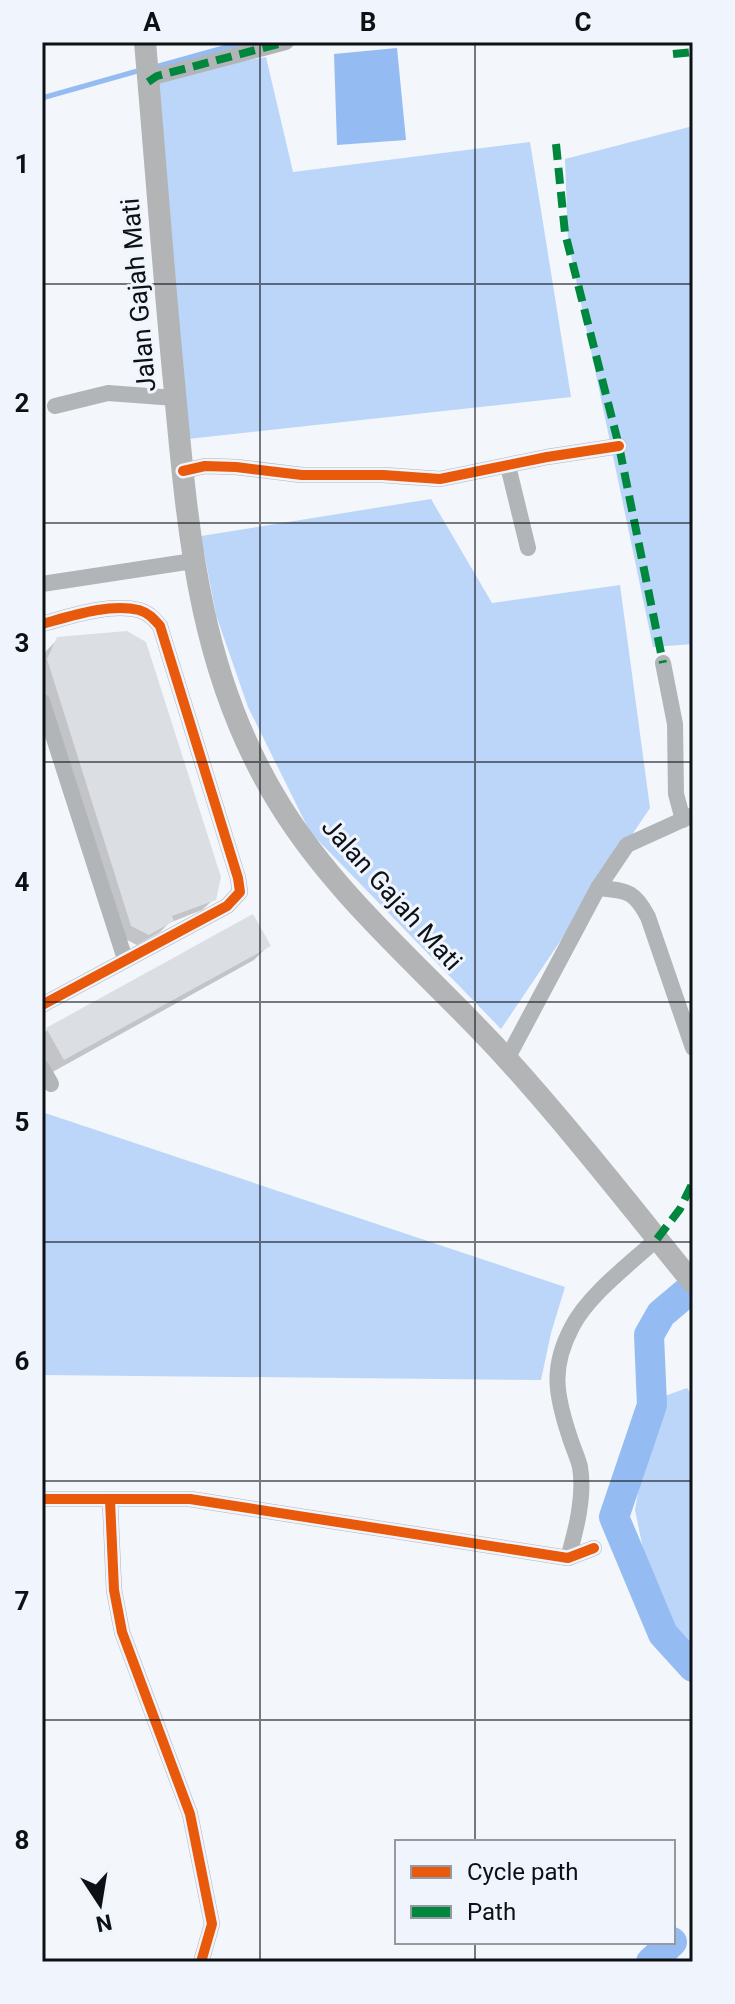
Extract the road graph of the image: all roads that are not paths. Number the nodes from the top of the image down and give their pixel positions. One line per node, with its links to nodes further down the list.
1 (286, 42): 2 (street)
2 (146, 62): 3 (main road, Jalan Gajah Mati)
3 (175, 398): 4 (street); 7 (main road, Jalan Gajah Mati)
4 (55, 406)
5 (619, 446): 6 (street)
6 (508, 466): 7 (street); 8 (street)
7 (183, 471): 9 (main road, Jalan Gajah Mati)
8 (528, 548)
9 (193, 561): 10 (street); 19 (main road, Jalan Gajah Mati)
10 (42, 584)
11 (42, 624): 16 (street)
12 (663, 663): 14 (street)
13 (42, 701): 16 (street)
14 (688, 818): 15 (street)
15 (598, 888): 18 (street); 19 (street)
16 (125, 959): 17 (street)
17 (42, 1005)
18 (693, 1048)
19 (507, 1059): 22 (main road, Jalan Gajah Mati)
20 (42, 1068): 21 (street)
21 (51, 1084)
22 (657, 1239): 23 (main road, Jalan Gajah Mati); 27 (street)
23 (686, 1275)
24 (42, 1499): 25 (street)
25 (110, 1500): 27 (street); 28 (street)
26 (594, 1548): 27 (street)
27 (568, 1558)
28 (201, 1962)

